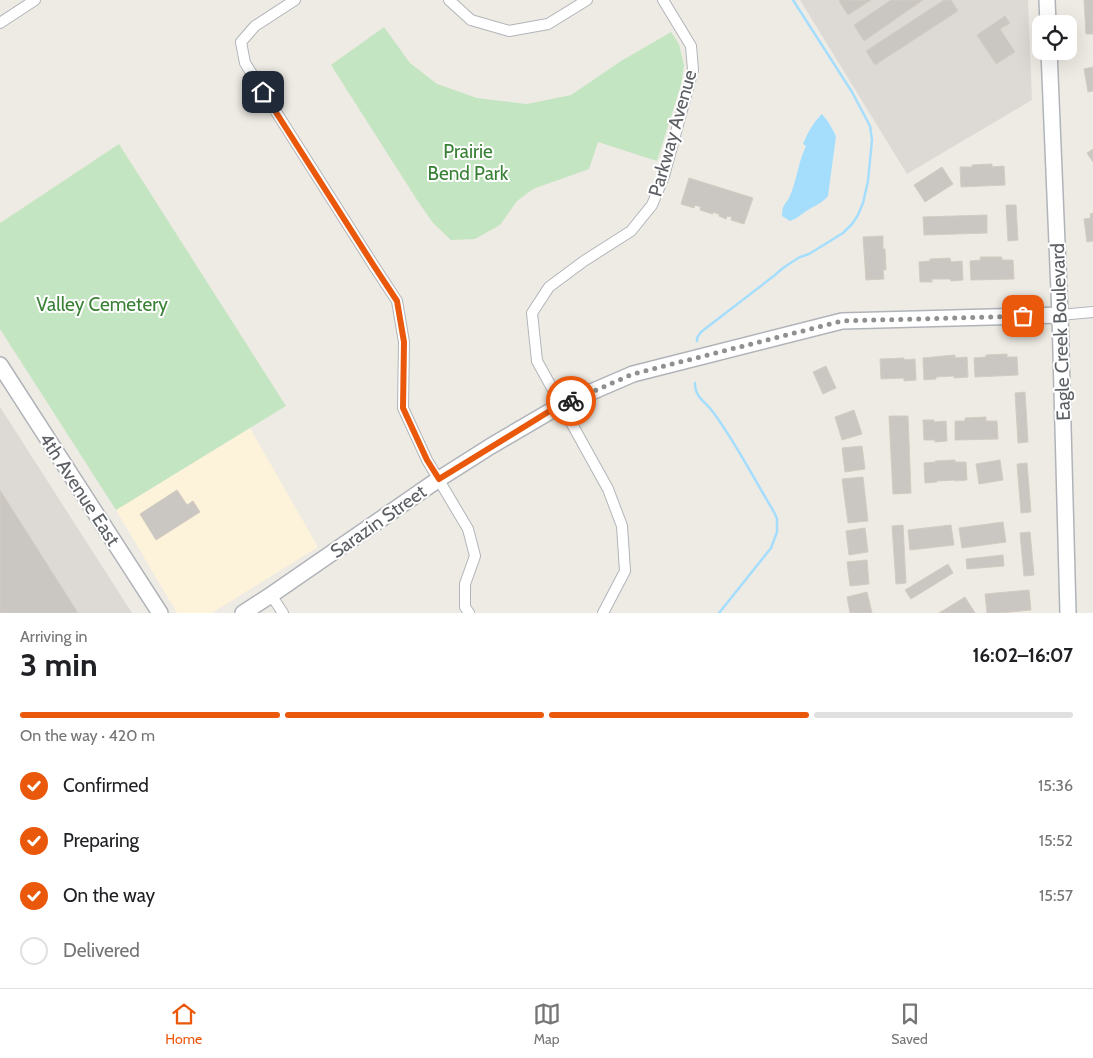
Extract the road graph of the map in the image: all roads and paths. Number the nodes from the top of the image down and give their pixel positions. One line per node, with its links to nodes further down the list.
1 (35, 0): 8 (street)
2 (294, 0): 14 (street)
3 (449, 0): 4 (street)
4 (587, 0)
5 (663, 0): 13 (street, Parkway Avenue)
6 (1047, 0): 7 (street)
7 (1048, 15)
8 (0, 23)
9 (1049, 60): 11 (street, Eagle Creek Boulevard)
10 (1093, 312): 11 (street)
11 (1060, 315): 13 (street, Sarazin Street); 21 (street, Eagle Creek Boulevard)
12 (0, 365): 16 (street, 4th Avenue East)
13 (561, 404): 14 (street, Sarazin Street); 20 (street, Parkway Avenue)
14 (439, 479): 15 (street, Sarazin Street); 19 (street)
15 (271, 595): 17 (street, Sarazin Street); 18 (street)
16 (160, 613)
17 (243, 613)
18 (283, 613)
19 (469, 613)
20 (603, 613)
21 (1068, 613)

